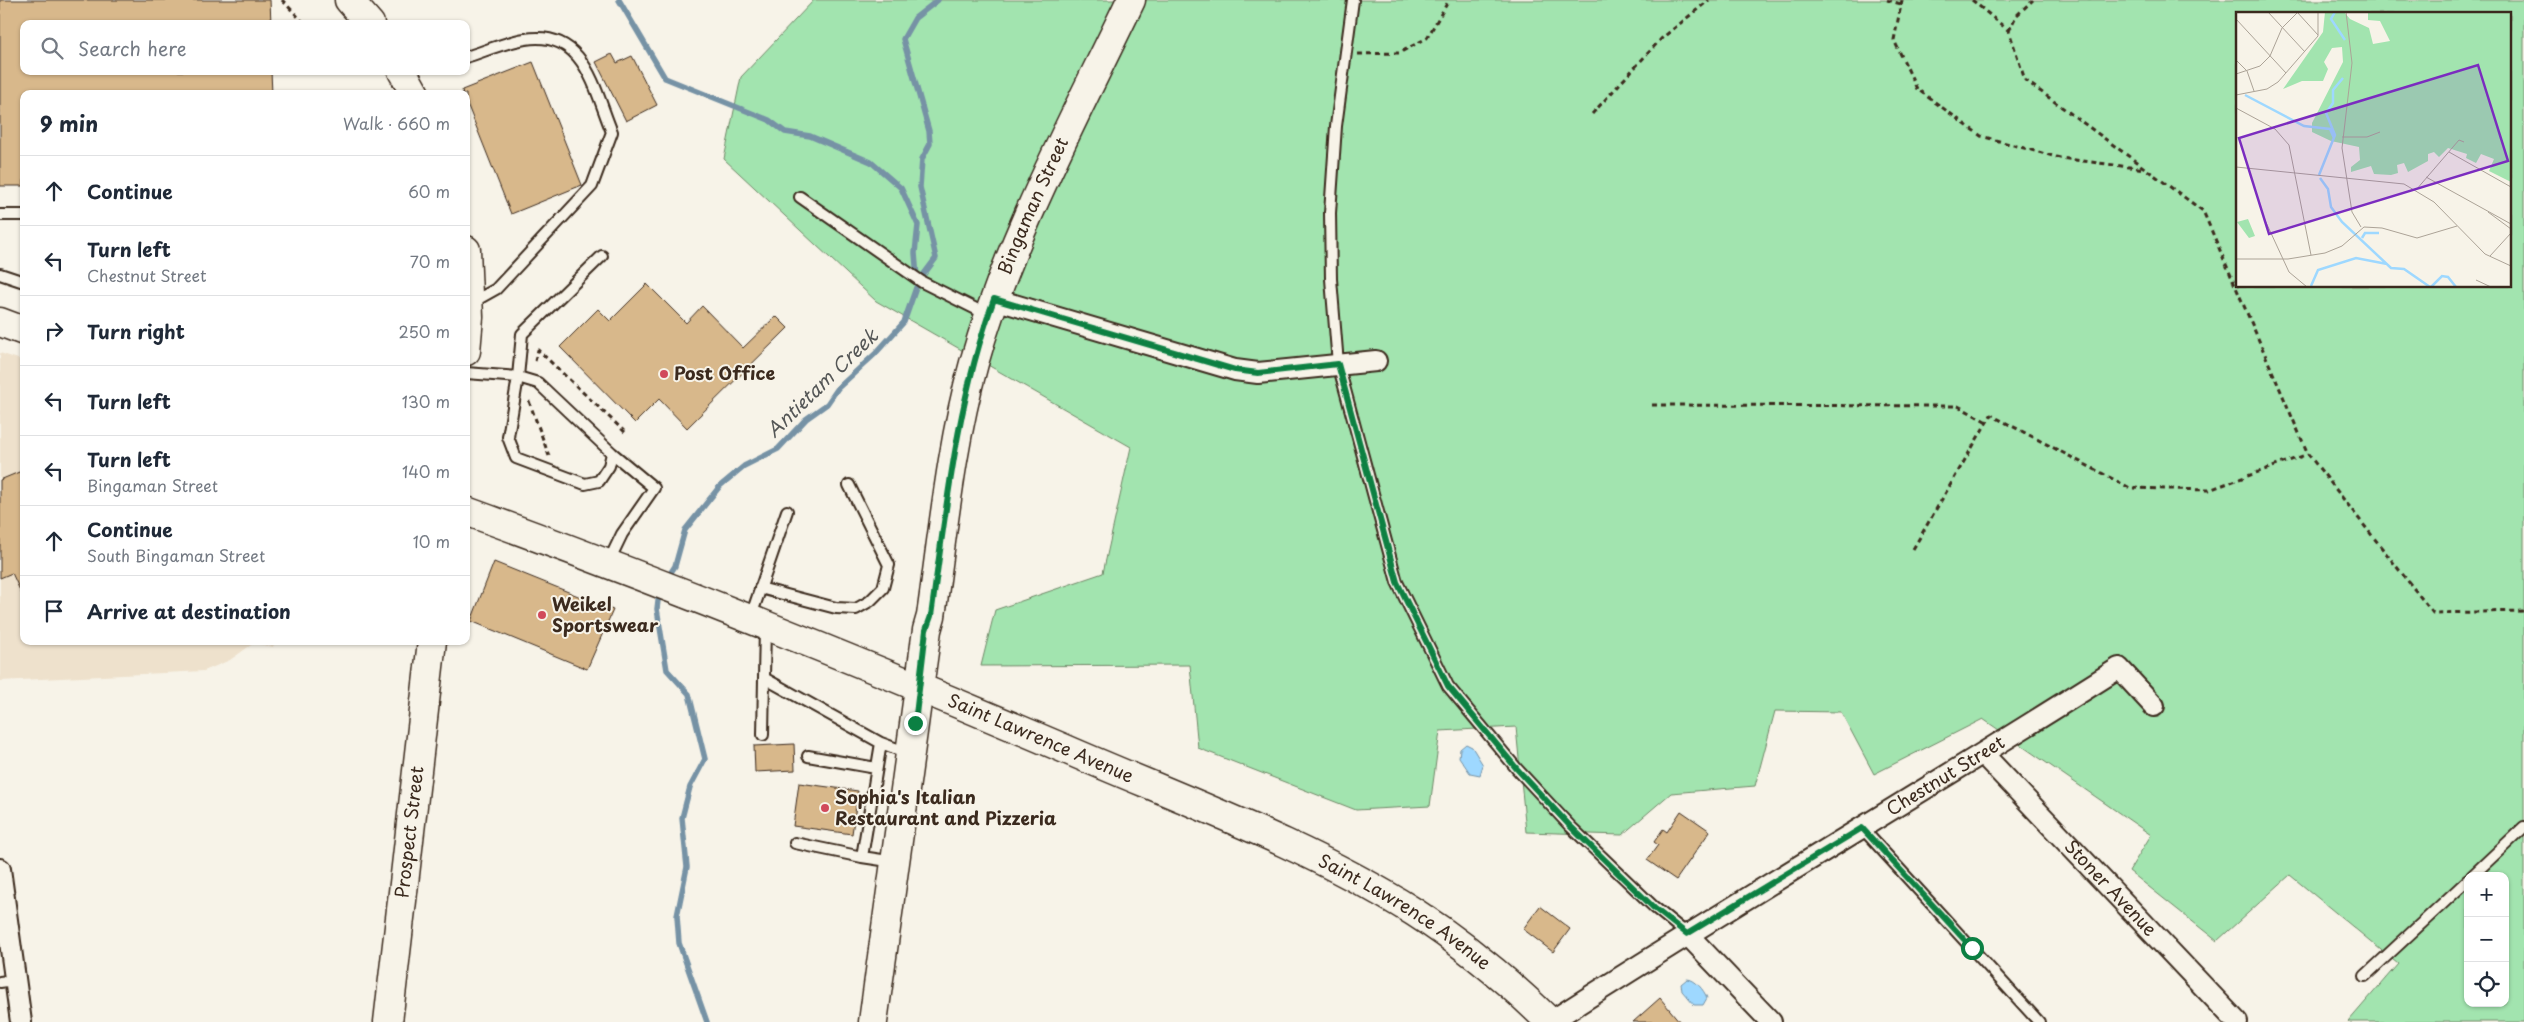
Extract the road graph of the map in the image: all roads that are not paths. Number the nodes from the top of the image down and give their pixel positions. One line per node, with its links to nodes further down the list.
1 (350, 0): 4 (street)
2 (1131, 0): 15 (street, Bingaman Street)
3 (1353, 0): 19 (lane)
4 (367, 20)
5 (470, 56): 14 (lane)
6 (800, 197): 15 (lane)
7 (0, 214): 8 (lane)
8 (20, 215)
9 (602, 256): 21 (lane)
10 (0, 274): 11 (lane)
11 (12, 278): 12 (lane); 13 (lane)
12 (20, 278)
13 (20, 281)
14 (470, 303)
15 (991, 308): 19 (street); 31 (street, Bingaman Street)
16 (0, 322): 17 (street)
17 (20, 330)
18 (1376, 361): 19 (street)
19 (1338, 364): 47 (lane)
20 (470, 373): 21 (lane)
21 (518, 377): 22 (lane); 22 (lane)
22 (612, 453): 26 (lane)
23 (849, 485): 27 (lane)
24 (787, 511): 27 (lane)
25 (470, 512): 26 (street, Saint Lawrence Avenue)
26 (608, 563): 28 (street, Saint Lawrence Avenue)
27 (760, 588): 28 (lane)
28 (757, 623): 30 (lane); 31 (street, Saint Lawrence Avenue)
29 (432, 645): 51 (street, Prospect Street)
30 (764, 678): 33 (lane); 34 (lane)
31 (920, 689): 35 (street, Bingaman Street); 53 (street, Saint Lawrence Avenue)
32 (2154, 706): 36 (street, Chestnut Street)
33 (763, 735)
34 (881, 743): 35 (lane); 38 (lane)
35 (910, 754): 43 (street, Bingaman Street)
36 (1983, 754): 40 (street, Chestnut Street); 56 (street, Stoner Avenue)
37 (808, 756): 38 (lane)
38 (876, 768): 42 (lane)
39 (2524, 827): 45 (lane)
40 (1862, 828): 47 (street, Chestnut Street); 55 (lane)
41 (795, 842): 42 (lane)
42 (862, 857): 43 (lane)
43 (895, 862): 52 (street, Bingaman Street)
44 (0, 869): 49 (street)
45 (2476, 872)
46 (2464, 884): 48 (lane)
47 (1687, 934): 53 (street, Chestnut Street); 54 (street)
48 (2365, 976)
49 (8, 981): 50 (street)
50 (21, 1022)
51 (388, 1022)
52 (873, 1022)
53 (1550, 1022)
54 (1771, 1022)
55 (2039, 1022)
56 (2238, 1022)

